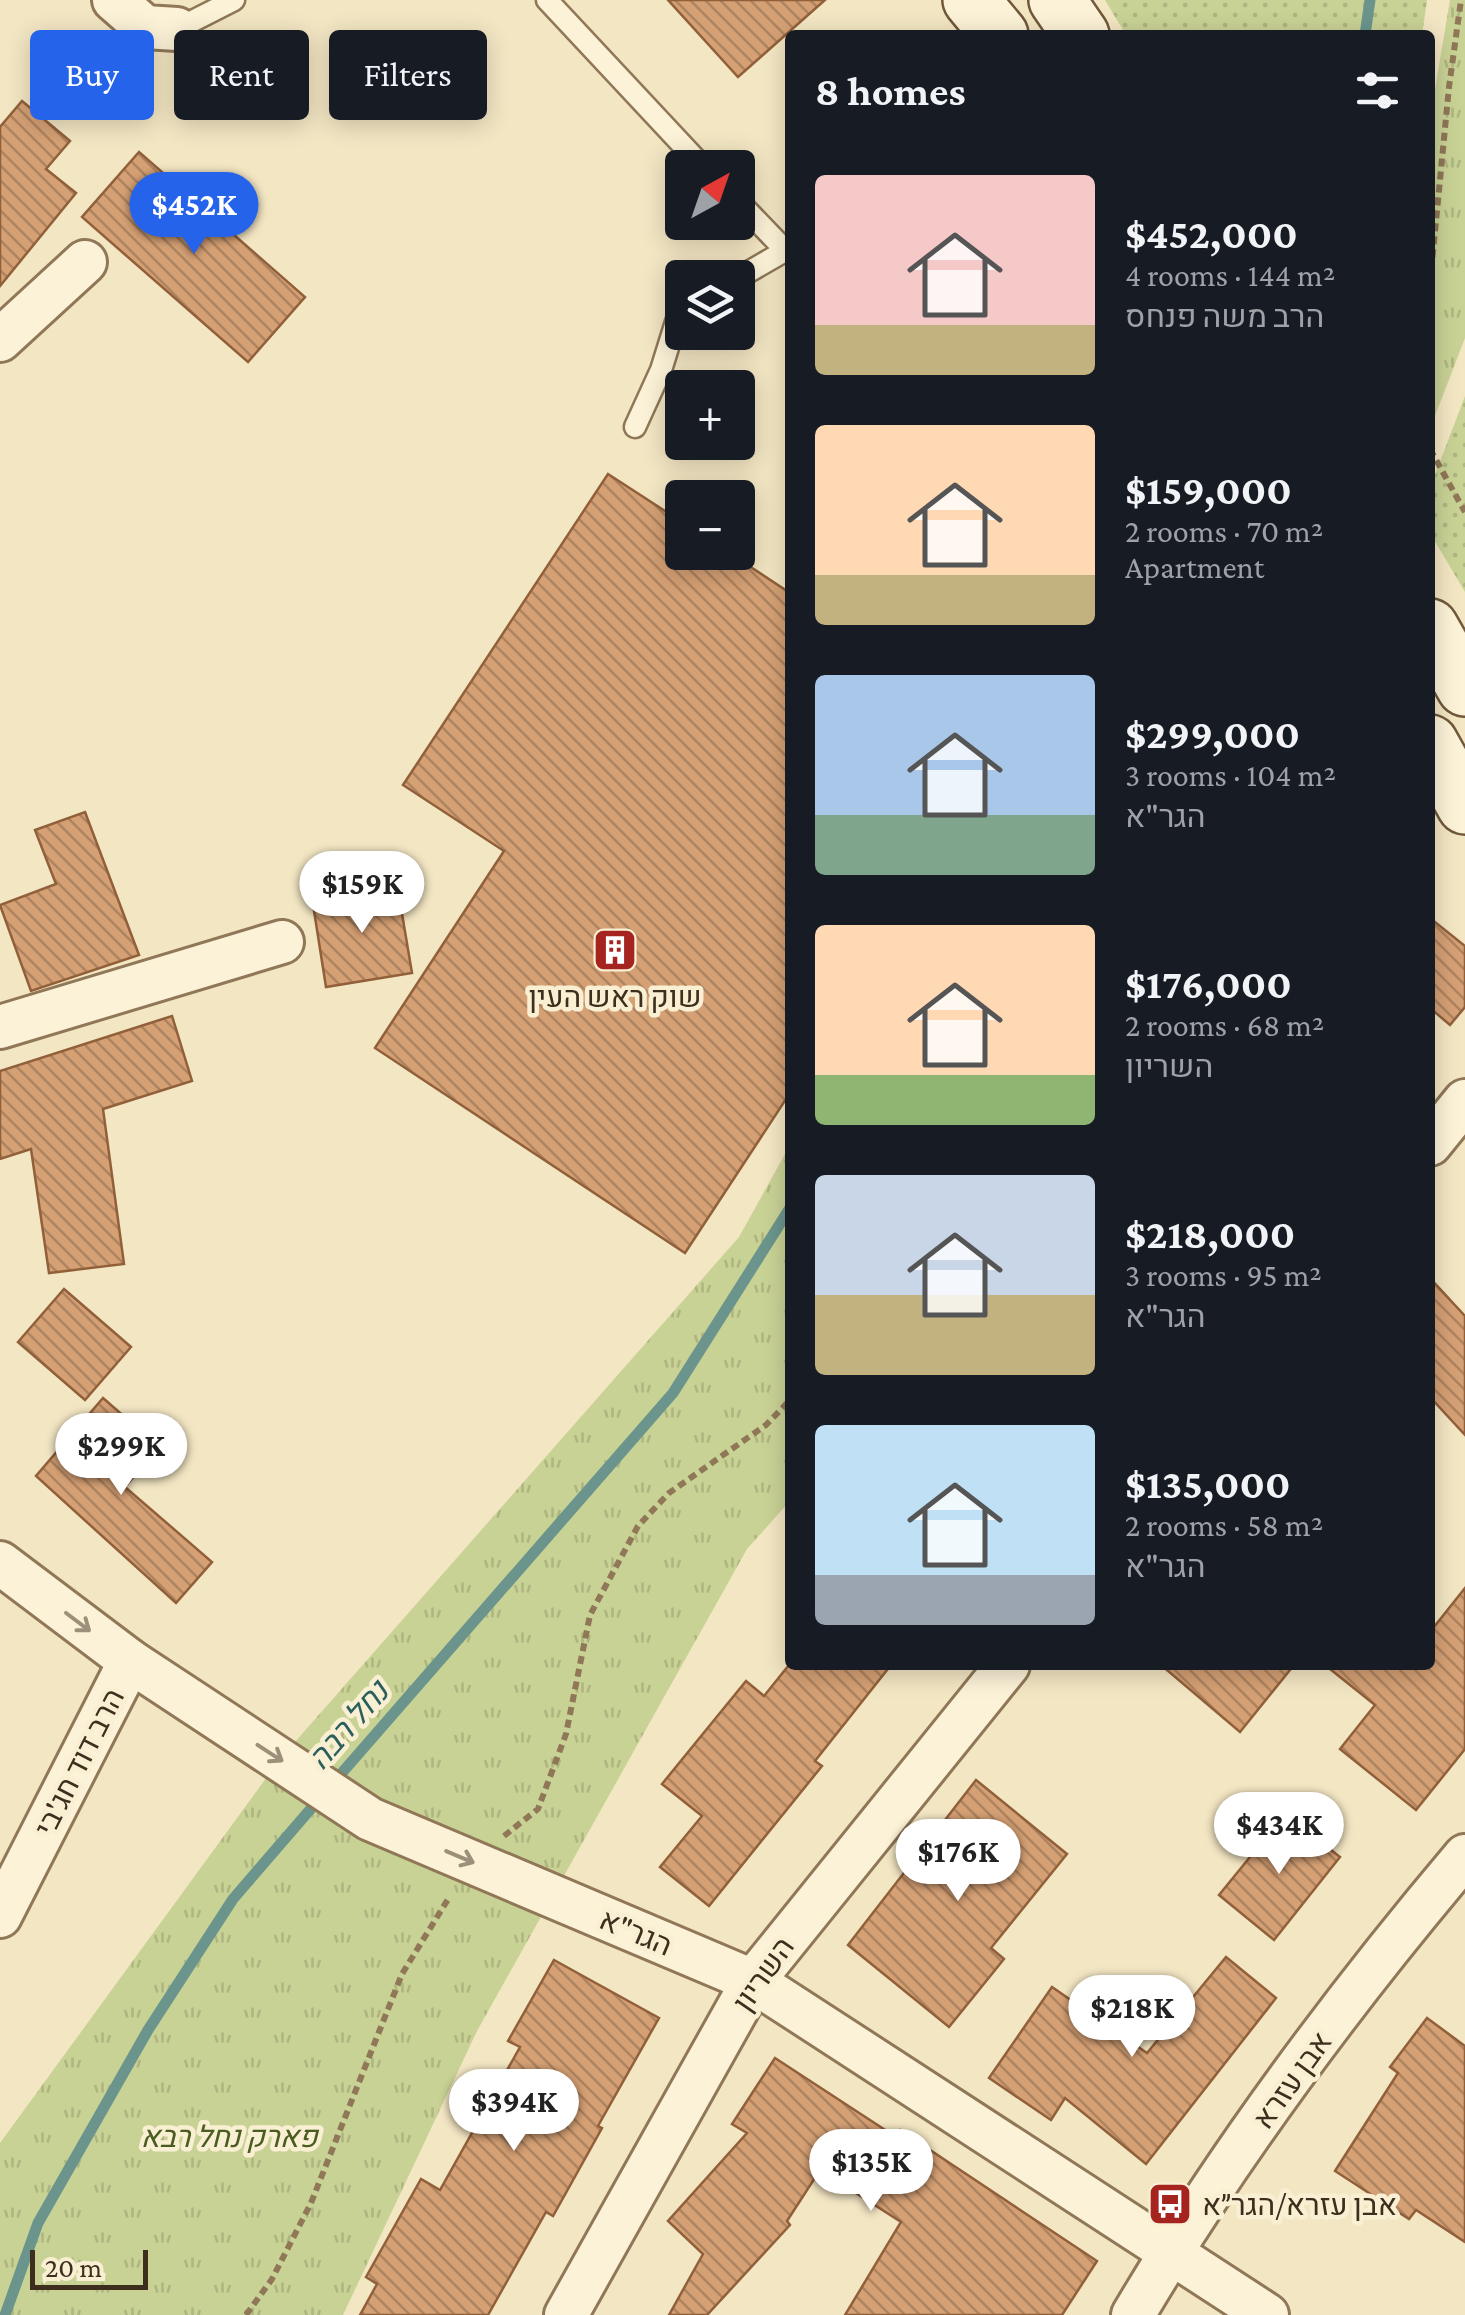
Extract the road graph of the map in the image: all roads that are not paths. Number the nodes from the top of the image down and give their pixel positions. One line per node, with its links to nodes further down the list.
1 (114, 0): 6 (street)
2 (234, 0): 6 (lane)
3 (547, 0): 10 (lane)
4 (970, 0): 7 (lane); 8 (street)
5 (1057, 0): 9 (street)
6 (176, 30)
7 (979, 30)
8 (996, 30)
9 (1078, 30)
10 (687, 150)
11 (755, 218): 12 (lane)
12 (785, 247)
13 (785, 252): 15 (lane)
14 (85, 262): 16 (street)
15 (755, 268)
16 (0, 340)
17 (667, 350): 18 (lane)
18 (635, 426)
19 (1435, 752): 20 (street)
20 (1465, 806)
21 (282, 942): 22 (street)
22 (0, 1027)
23 (1465, 1100): 24 (street)
24 (1435, 1138)
25 (0, 1563): 26 (street, הגר"א, one-way to 26)
26 (130, 1662): 29 (street, הרב דוד חג'בי); 30 (street, הגר"א, one-way to 30)
27 (1004, 1670): 30 (street, השריון)
28 (1465, 1856): 31 (street, אבן עזרא)
29 (0, 1916)
30 (753, 1980): 31 (street, הגר"א); 32 (street, השריון)
31 (1170, 2252): 33 (street, אבן עזרא); 34 (street, הגר"א)
32 (566, 2315)
33 (1133, 2315)
34 (1267, 2315)

